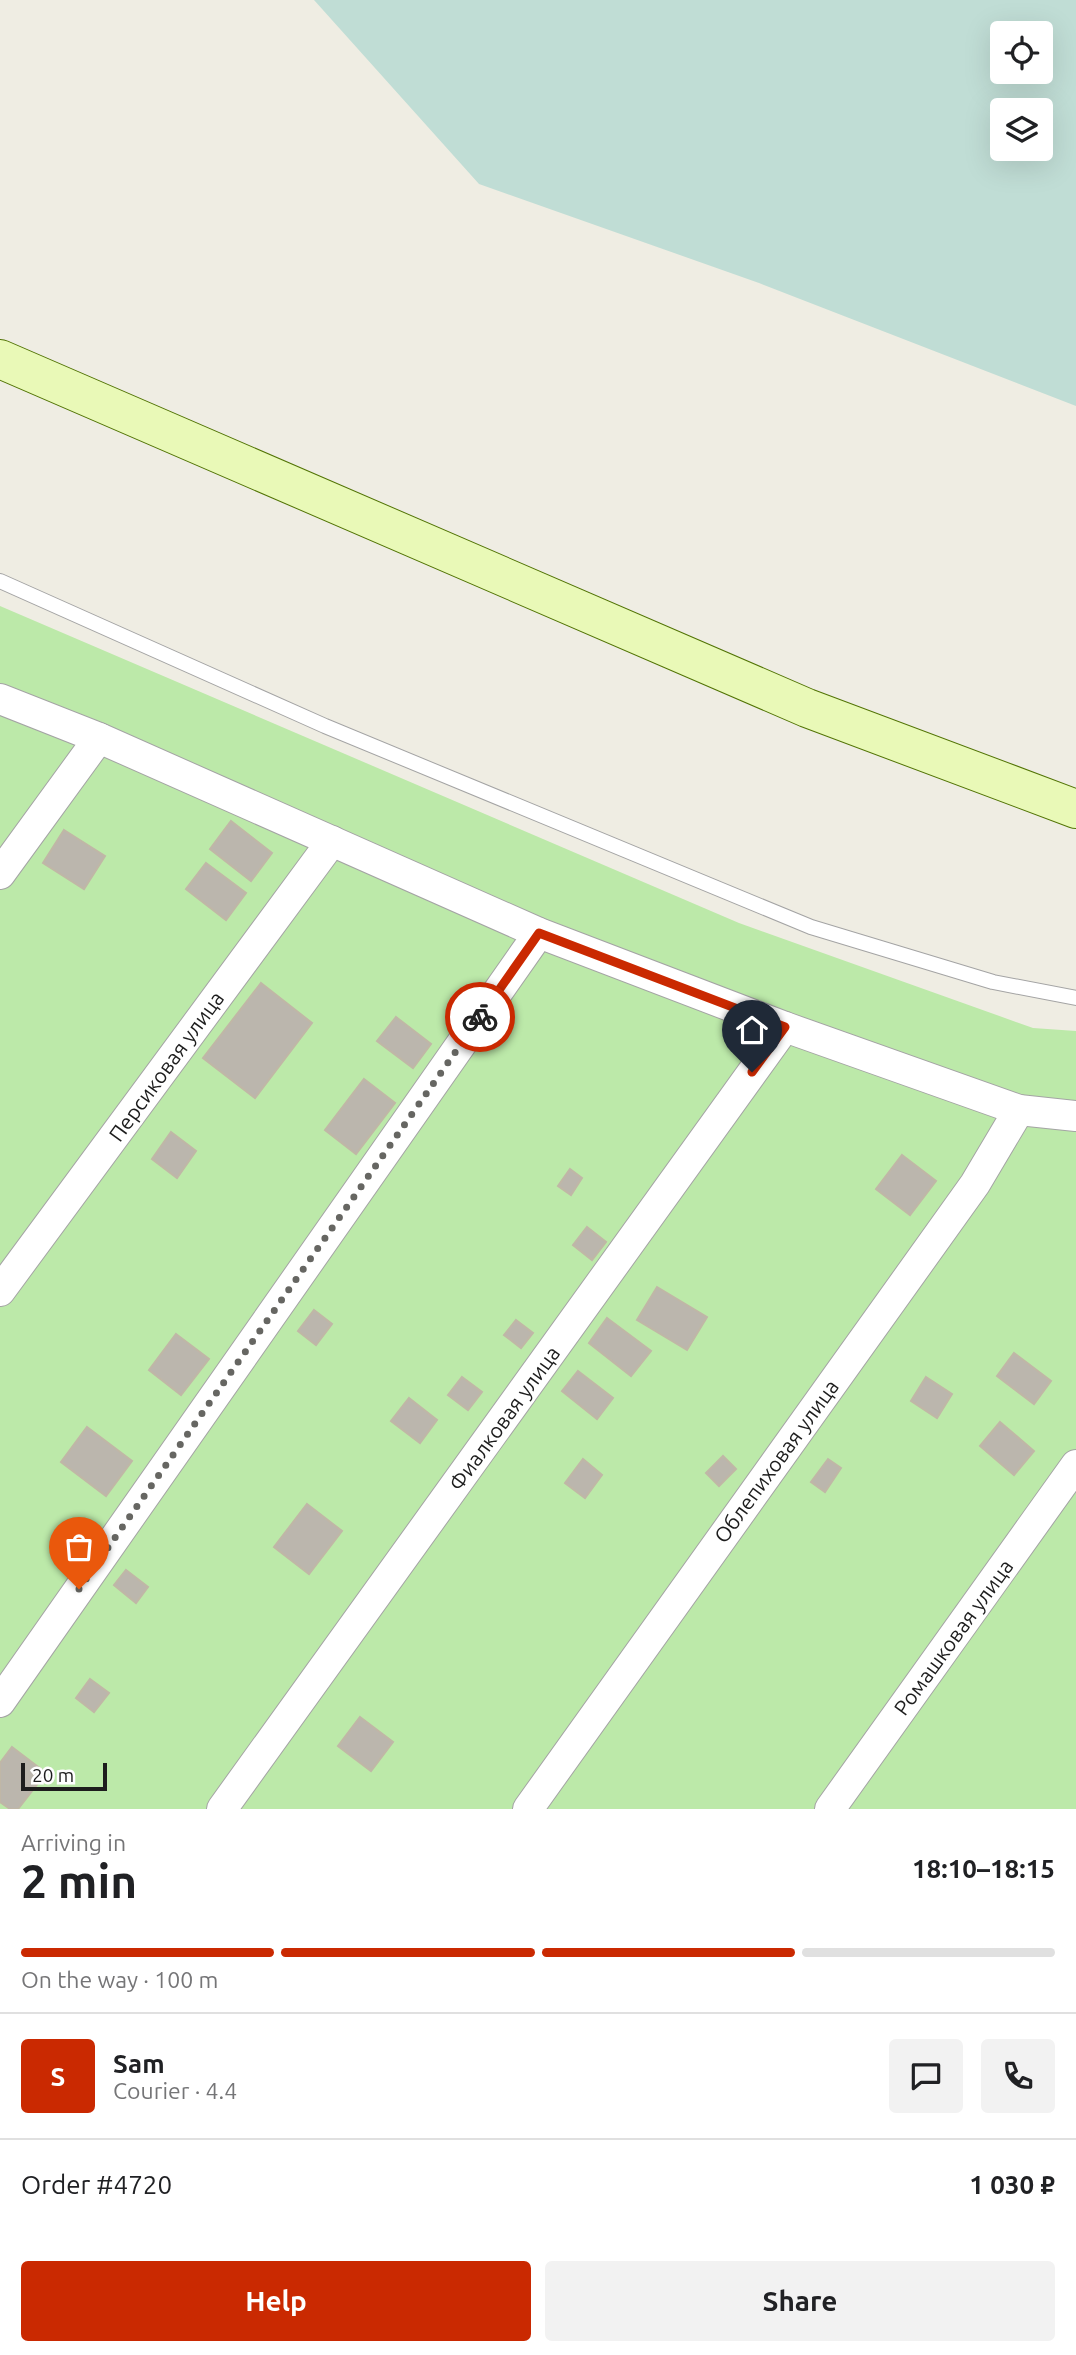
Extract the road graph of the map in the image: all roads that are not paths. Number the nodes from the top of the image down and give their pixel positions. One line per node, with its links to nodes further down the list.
1 (0, 359): 5 (street)
2 (0, 581): 9 (lane)
3 (0, 699): 4 (street)
4 (99, 738): 6 (street); 7 (street)
5 (1076, 809)
6 (332, 841): 8 (street); 13 (street, Персиковая улица)
7 (0, 874)
8 (539, 933): 10 (street); 15 (street)
9 (1076, 998)
10 (785, 1027): 11 (street); 16 (street, Фиалковая улица)
11 (1019, 1110): 12 (street); 17 (street, Облепиховая улица)
12 (1076, 1116)
13 (0, 1291)
14 (1076, 1465): 18 (street, Ромашковая улица)
15 (0, 1702)
16 (222, 1809)
17 (528, 1809)
18 (830, 1809)

